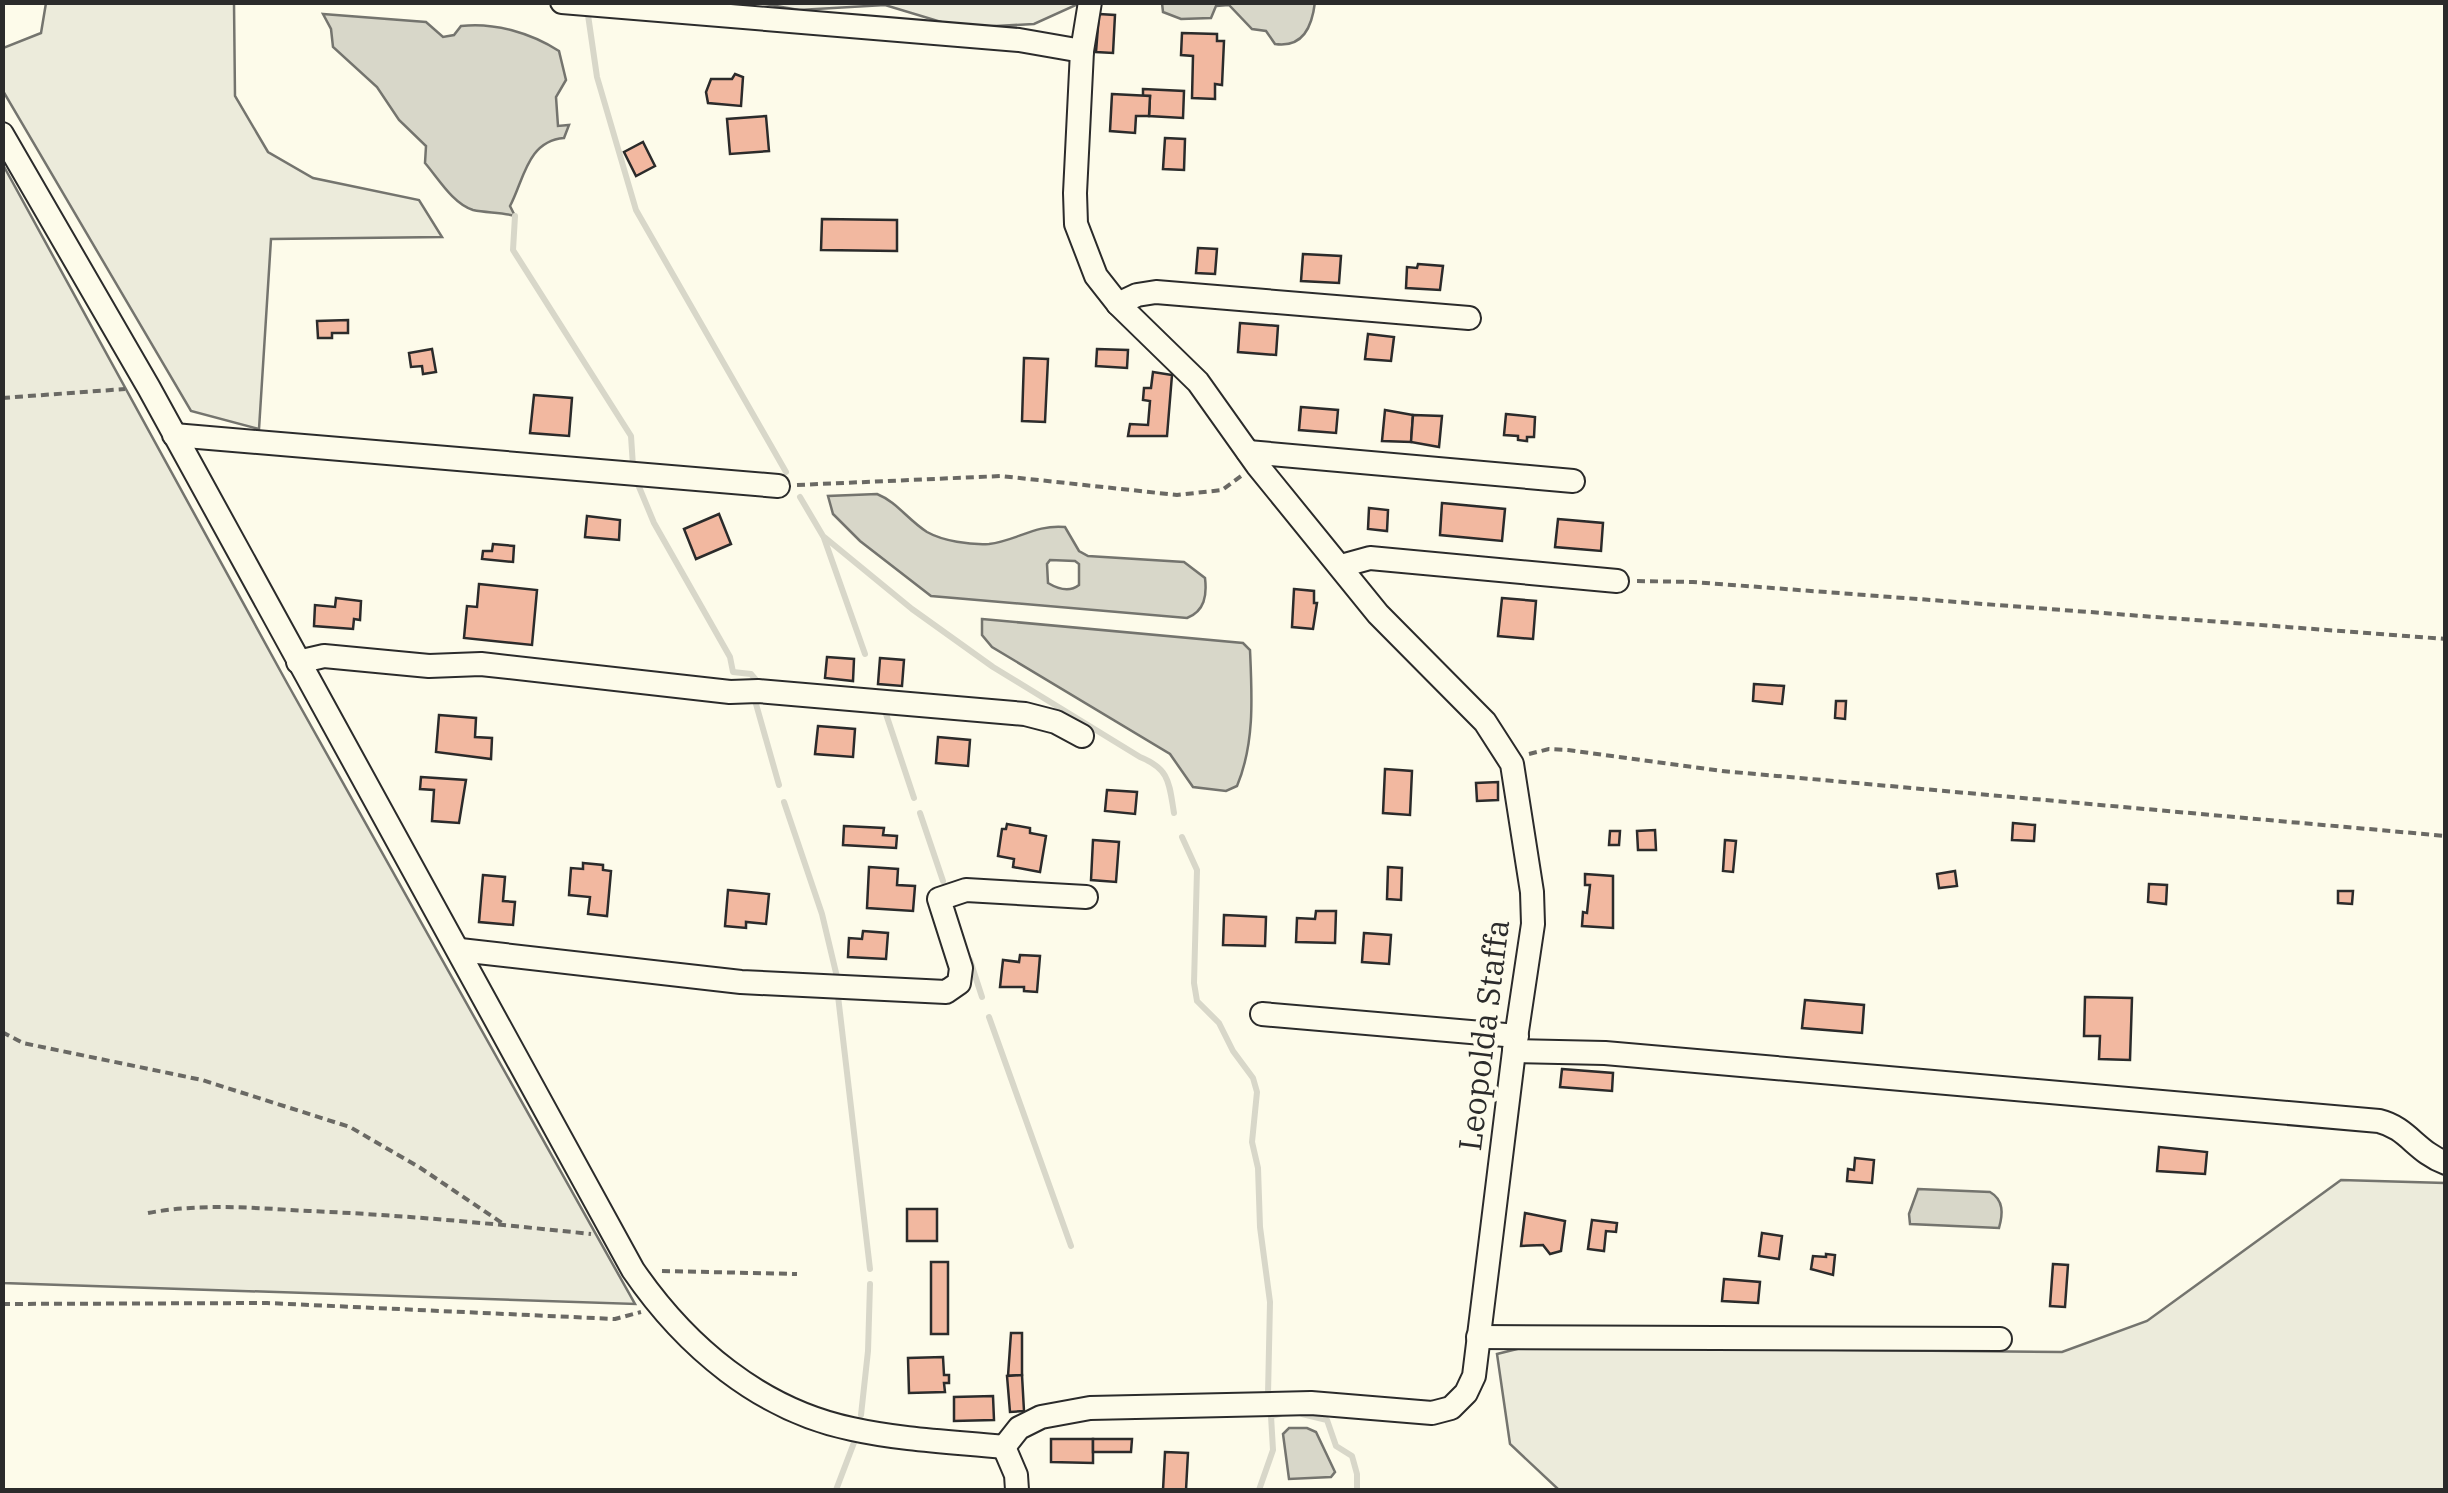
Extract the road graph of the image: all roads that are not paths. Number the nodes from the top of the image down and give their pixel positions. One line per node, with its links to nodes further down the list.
1 (562, 2): 3 (street)
2 (1090, 2): 3 (street, Leopolda Staffa)
3 (1082, 50): 5 (street, Leopolda Staffa)
4 (2, 134): 7 (street)
5 (1118, 304): 6 (street); 8 (street, Leopolda Staffa)
6 (1469, 318)
7 (174, 435): 10 (street); 13 (street)
8 (1253, 458): 9 (street); 11 (street, Leopolda Staffa)
9 (1573, 482)
10 (778, 486)
11 (1341, 566): 12 (street); 18 (street, Leopolda Staffa)
12 (1616, 581)
13 (298, 662): 14 (street); 16 (street)
14 (1082, 736)
15 (1086, 897): 16 (street)
16 (460, 950): 22 (street)
17 (1262, 1014): 18 (street)
18 (1516, 1044): 19 (street); 20 (street, Leopolda Staffa)
19 (2446, 1163)
20 (1478, 1336): 21 (street); 22 (street, Leopolda Staffa)
21 (2000, 1339)
22 (1004, 1446): 23 (street)
23 (1017, 1490)

